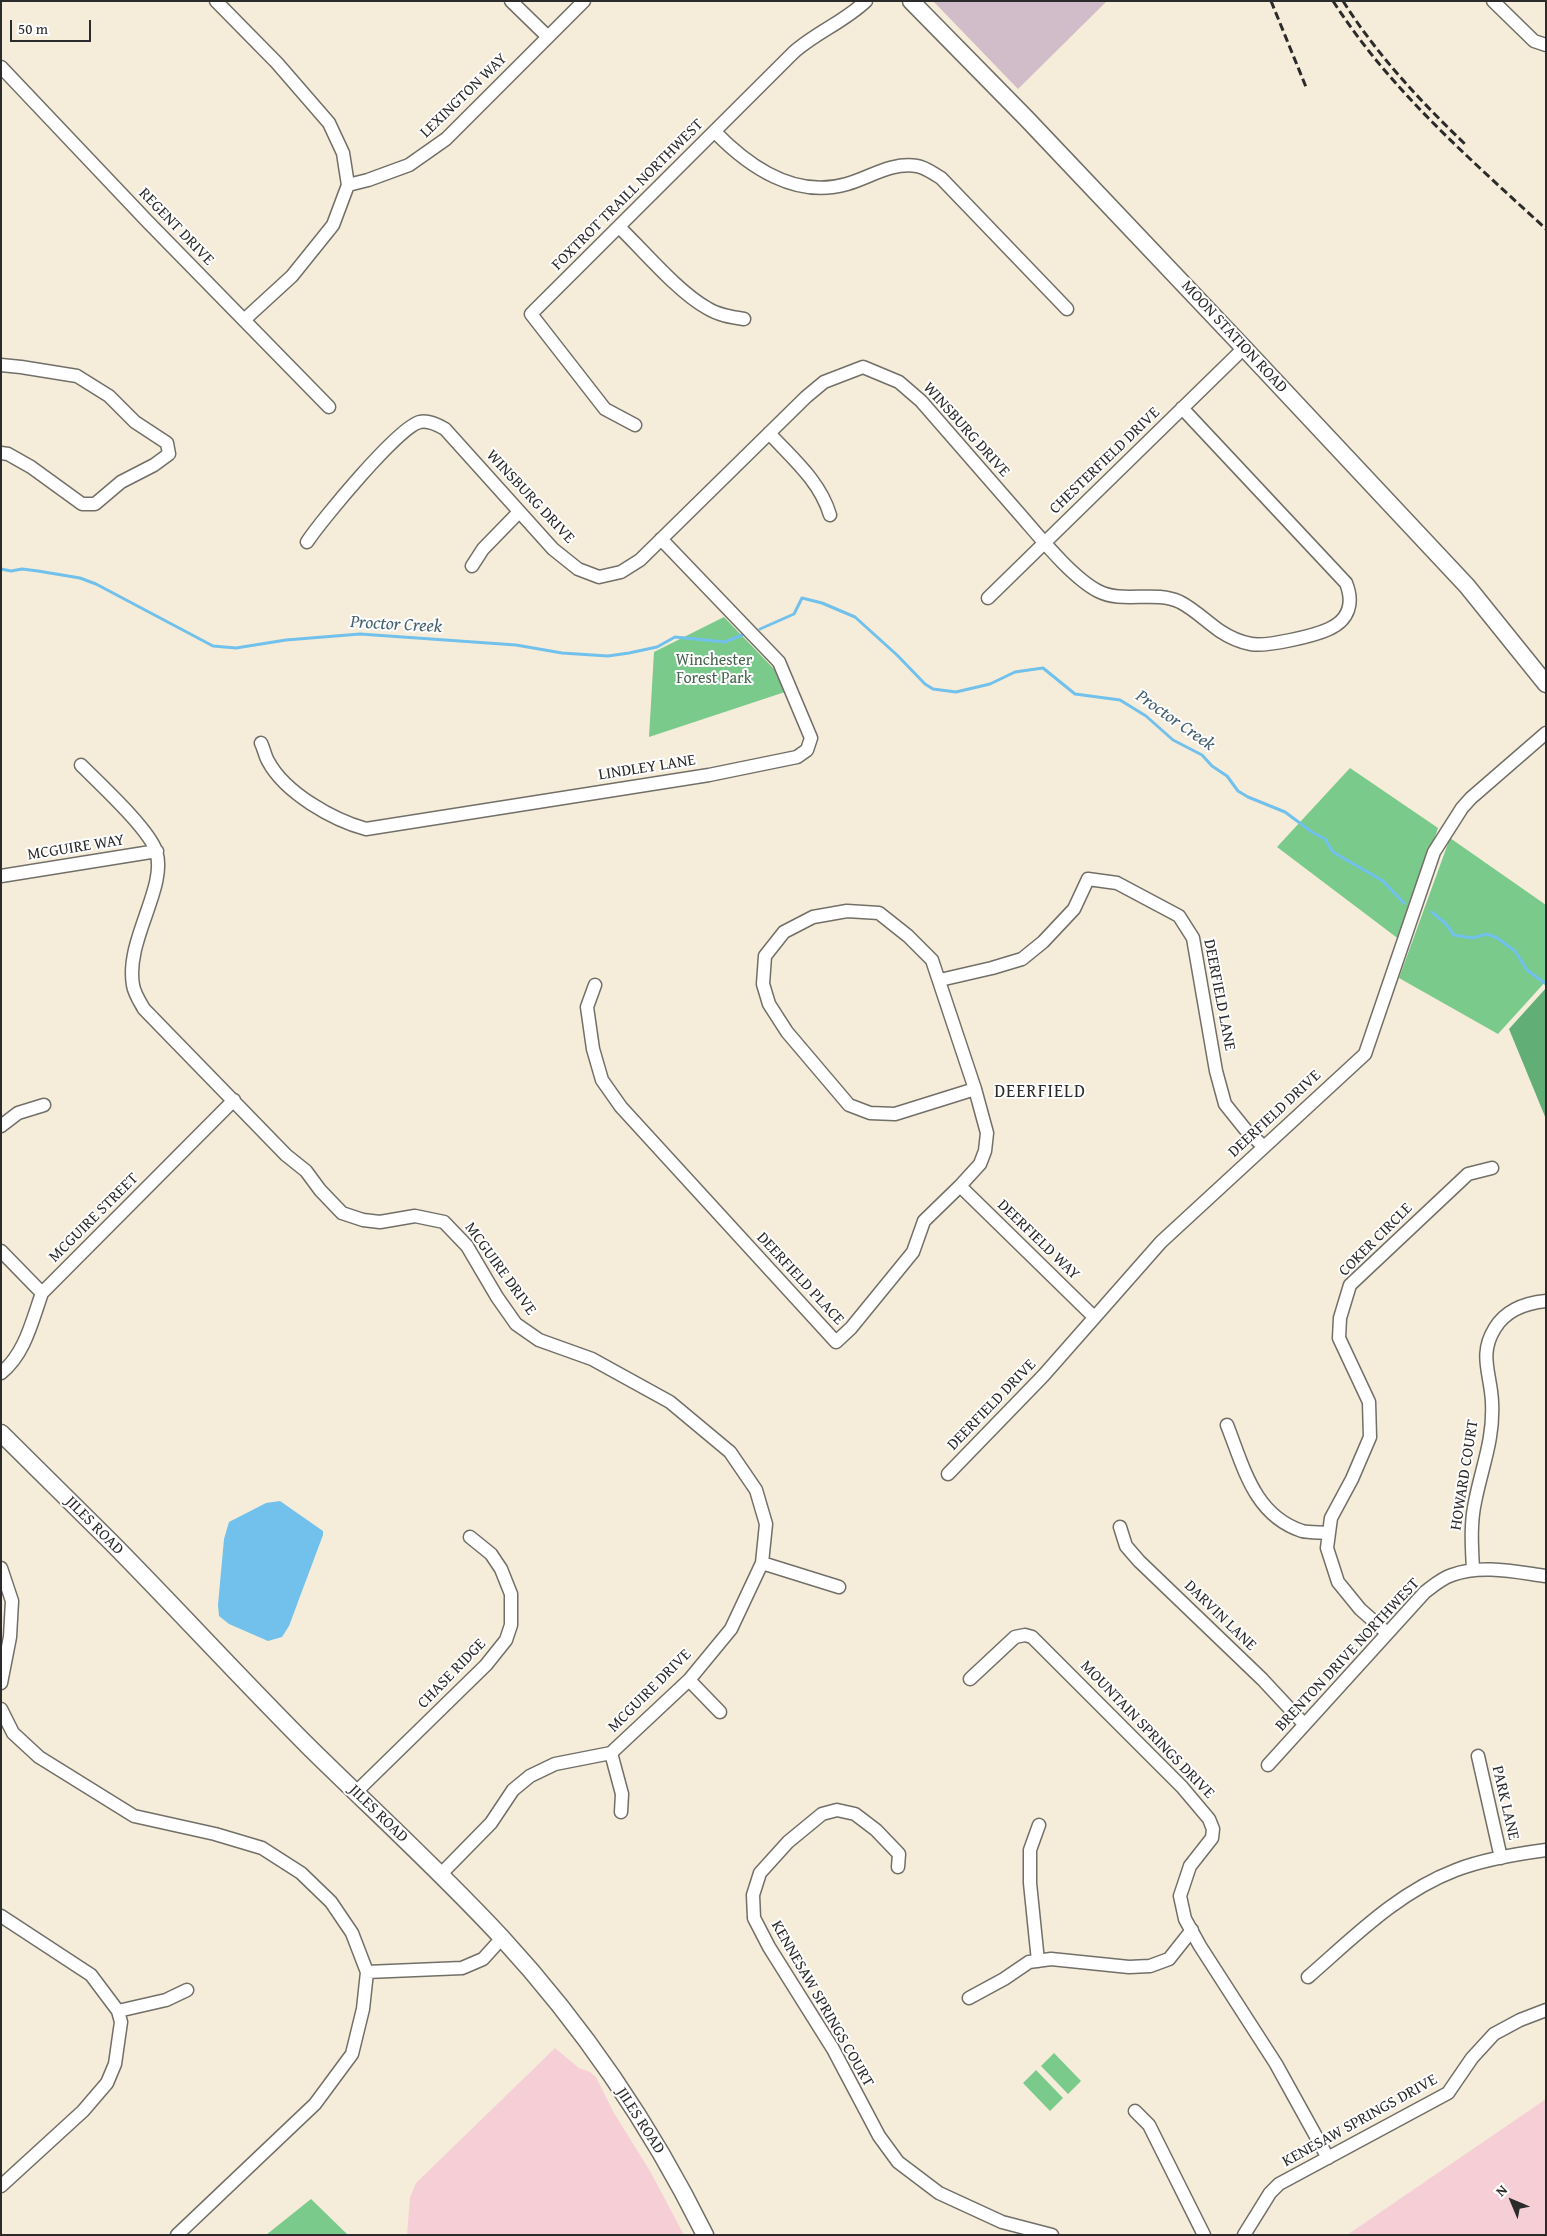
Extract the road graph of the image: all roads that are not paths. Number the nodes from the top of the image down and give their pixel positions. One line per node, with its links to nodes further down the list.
1 (216, 1): 11 (street)
2 (511, 1): 7 (street)
3 (584, 1): 7 (street, LEXINGTON WAY)
4 (866, 1): 10 (street, FOXTROT TRAILL NORTHWEST)
5 (911, 1): 16 (street, MOON STATION ROAD)
6 (1493, 1): 8 (street)
7 (548, 38): 11 (street, LEXINGTON WAY)
8 (1546, 45)
9 (1, 67): 15 (street, REGENT DRIVE)
10 (715, 132): 12 (street, FOXTROT TRAILL NORTHWEST); 13 (street)
11 (348, 185): 15 (street)
12 (619, 227): 14 (street); 20 (street, FOXTROT TRAILL NORTHWEST)
13 (1067, 309)
14 (744, 319)
15 (244, 320): 18 (street, REGENT DRIVE)
16 (1244, 348): 19 (street, CHESTERFIELD DRIVE); 30 (street, MOON STATION ROAD)
17 (1, 365): 22 (street)
18 (329, 407)
19 (1182, 408): 27 (street, CHESTERFIELD DRIVE); 27 (street, WINSBURG DRIVE)
20 (635, 425)
21 (769, 433): 24 (street); 25 (street, WINSBURG DRIVE); 27 (street, WINSBURG DRIVE)
22 (1, 453)
23 (519, 512): 25 (street, WINSBURG DRIVE); 26 (street, WINSBURG DRIVE); 28 (street)
24 (830, 514)
25 (661, 539): 32 (street, LINDLEY LANE)
26 (307, 542)
27 (1044, 542): 29 (street, CHESTERFIELD DRIVE)
28 (472, 566)
29 (988, 598)
30 (1546, 684)
31 (1546, 733): 42 (street, DEERFIELD DRIVE)
32 (261, 743)
33 (81, 765): 34 (street)
34 (157, 852): 35 (street, MCGUIRE WAY); 39 (street, MCGUIRE DRIVE)
35 (1, 876)
36 (940, 980): 38 (street, DEERFIELD PLACE); 38 (street, DEERFIELD PLACE); 42 (street, DEERFIELD LANE)
37 (595, 985): 44 (street, DEERFIELD PLACE)
38 (975, 1089): 44 (street, DEERFIELD PLACE)
39 (234, 1100): 46 (street, MCGUIRE STREET); 56 (street, MCGUIRE DRIVE)
40 (44, 1105): 41 (street)
41 (1, 1126)
42 (1264, 1147): 48 (street, DEERFIELD DRIVE)
43 (1492, 1168): 54 (street, COKER CIRCLE)
44 (960, 1186): 48 (street, DEERFIELD WAY)
45 (1, 1251): 46 (street)
46 (42, 1293): 49 (street, MCGUIRE STREET)
47 (1546, 1301): 58 (street, HOWARD COURT)
48 (1094, 1317): 52 (street, DEERFIELD DRIVE)
49 (1, 1373)
50 (1227, 1425): 54 (street)
51 (1, 1433): 72 (street, JILES ROAD)
52 (948, 1474)
53 (1120, 1527): 68 (street, DARVIN LANE)
54 (1329, 1532): 62 (street, COKER CIRCLE)
55 (470, 1537): 72 (street, CHASE RIDGE)
56 (762, 1563): 60 (street); 64 (street, MCGUIRE DRIVE)
57 (1, 1568): 61 (street)
58 (1473, 1570): 59 (street, BRENTON DRIVE NORTHWEST); 62 (street, BRENTON DRIVE NORTHWEST)
59 (1546, 1576)
60 (839, 1587)
61 (7, 1602): 65 (street)
62 (1387, 1633): 68 (street, BRENTON DRIVE NORTHWEST)
63 (970, 1679): 80 (street, MOUNTAIN SPRINGS DRIVE)
64 (689, 1680): 67 (street); 69 (street, MCGUIRE DRIVE)
65 (1, 1683)
66 (1, 1709): 83 (street)
67 (720, 1712)
68 (1304, 1724): 71 (street, BRENTON DRIVE NORTHWEST)
69 (610, 1753): 73 (street); 78 (street, MCGUIRE DRIVE)
70 (1478, 1756): 76 (street, PARK LANE)
71 (1268, 1765)
72 (356, 1792): 78 (street, JILES ROAD)
73 (621, 1812)
74 (1040, 1825): 82 (street)
75 (1546, 1850): 76 (street)
76 (1501, 1858): 84 (street)
77 (898, 1867): 94 (street, KENNESAW SPRINGS COURT)
78 (440, 1875): 81 (street, JILES ROAD)
79 (1, 1916): 88 (street)
80 (1192, 1930): 82 (street); 90 (street, MOUNTAIN SPRINGS DRIVE)
81 (502, 1938): 83 (street); 93 (street, JILES ROAD)
82 (1038, 1961): 86 (street)
83 (367, 1972): 92 (street)
84 (1308, 1977)
85 (187, 1990): 88 (street)
86 (969, 1998)
87 (1546, 2010): 90 (street, KENESAW SPRINGS DRIVE)
88 (118, 2011): 91 (street)
89 (1135, 2112): 95 (street)
90 (1328, 2158): 96 (street, KENESAW SPRINGS DRIVE)
91 (1, 2186)
92 (177, 2235)
93 (705, 2235)
94 (1052, 2235)
95 (1204, 2235)
96 (1244, 2235)

